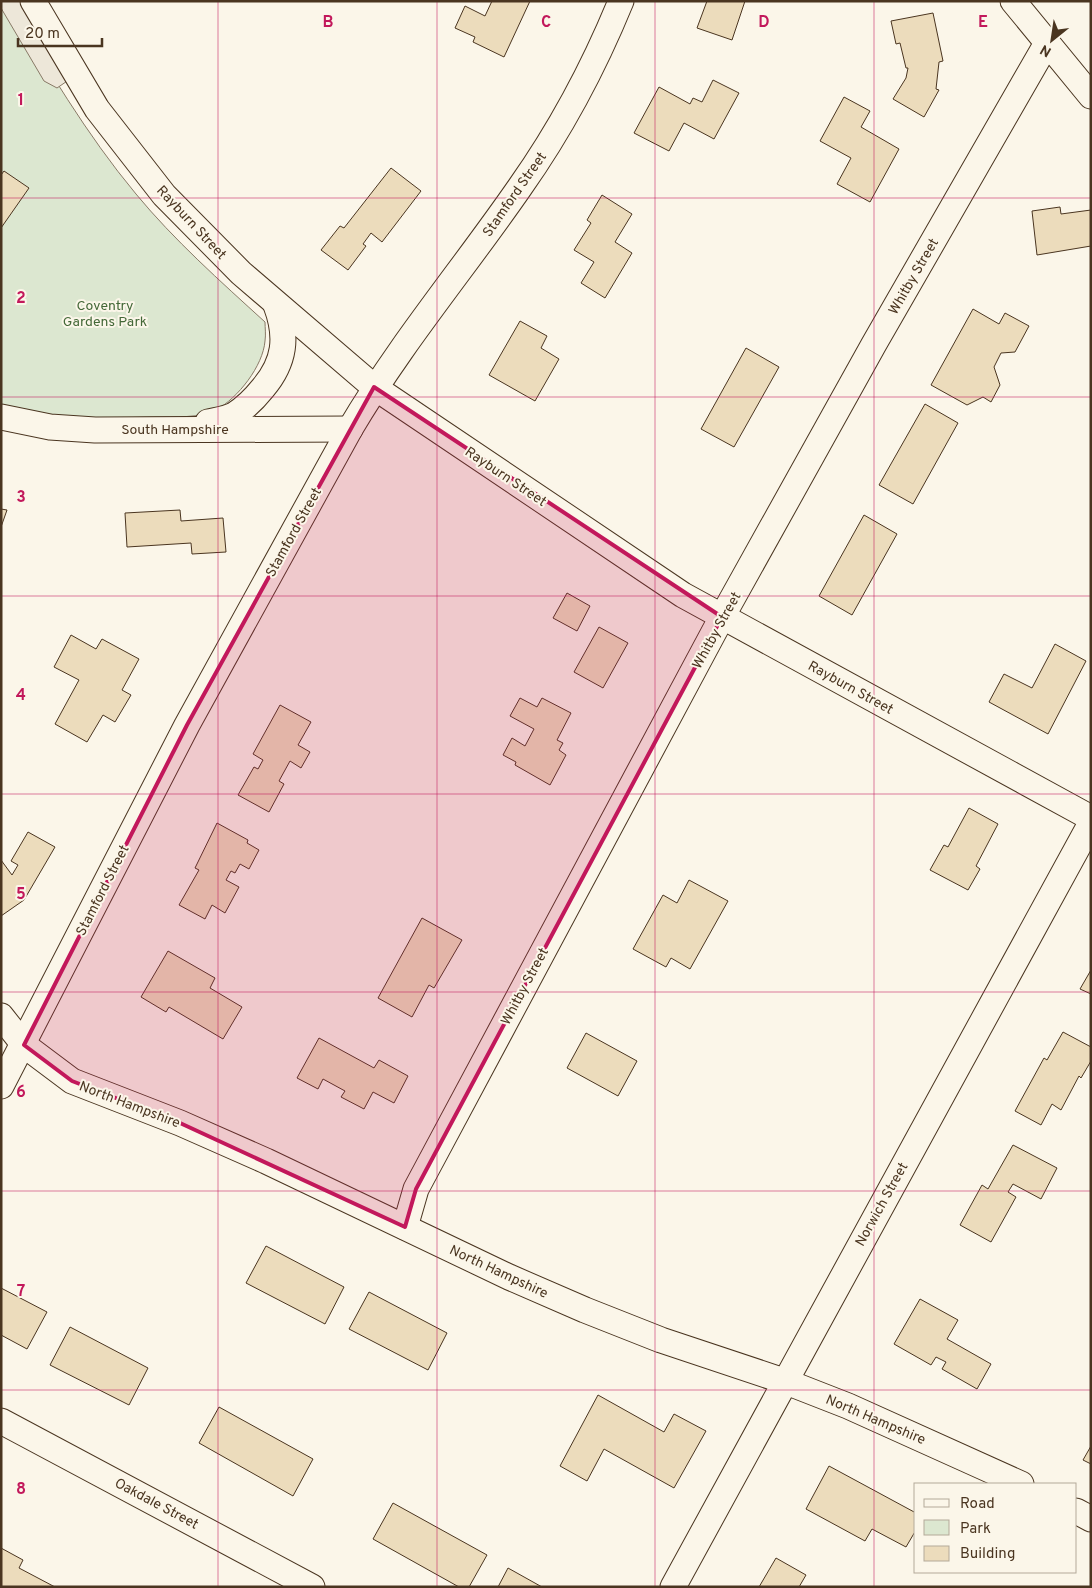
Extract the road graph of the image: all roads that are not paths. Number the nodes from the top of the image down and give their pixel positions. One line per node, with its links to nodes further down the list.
1 (33, 1): 6 (street, Rayburn Street)
2 (621, 1): 7 (street, Stamford Street)
3 (1013, 1): 4 (street)
4 (1047, 42): 5 (street); 11 (street, Whitby Street)
5 (1091, 96)
6 (276, 305): 7 (street, Rayburn Street); 9 (street)
7 (374, 387): 10 (street, Stamford Street); 11 (street, Rayburn Street)
8 (1, 417): 9 (street, South Hampshire)
9 (184, 429): 10 (street, South Hampshire)
10 (350, 429): 15 (street, Stamford Street)
11 (722, 617): 12 (street, Rayburn Street); 17 (street, Whitby Street)
12 (1091, 818)
13 (1091, 823): 18 (street, Norwich Street)
14 (1, 1016): 15 (street, North Hampshire)
15 (24, 1045): 16 (street, Stamford Street); 17 (street, North Hampshire)
16 (1, 1086)
17 (405, 1227): 18 (street, North Hampshire)
18 (784, 1380): 20 (street, North Hampshire); 24 (street, Norwich Street)
19 (1, 1421): 23 (street, Oakdale Street)
20 (1019, 1483)
21 (1077, 1511): 22 (street)
22 (1091, 1518)
23 (312, 1587)
24 (673, 1587)

